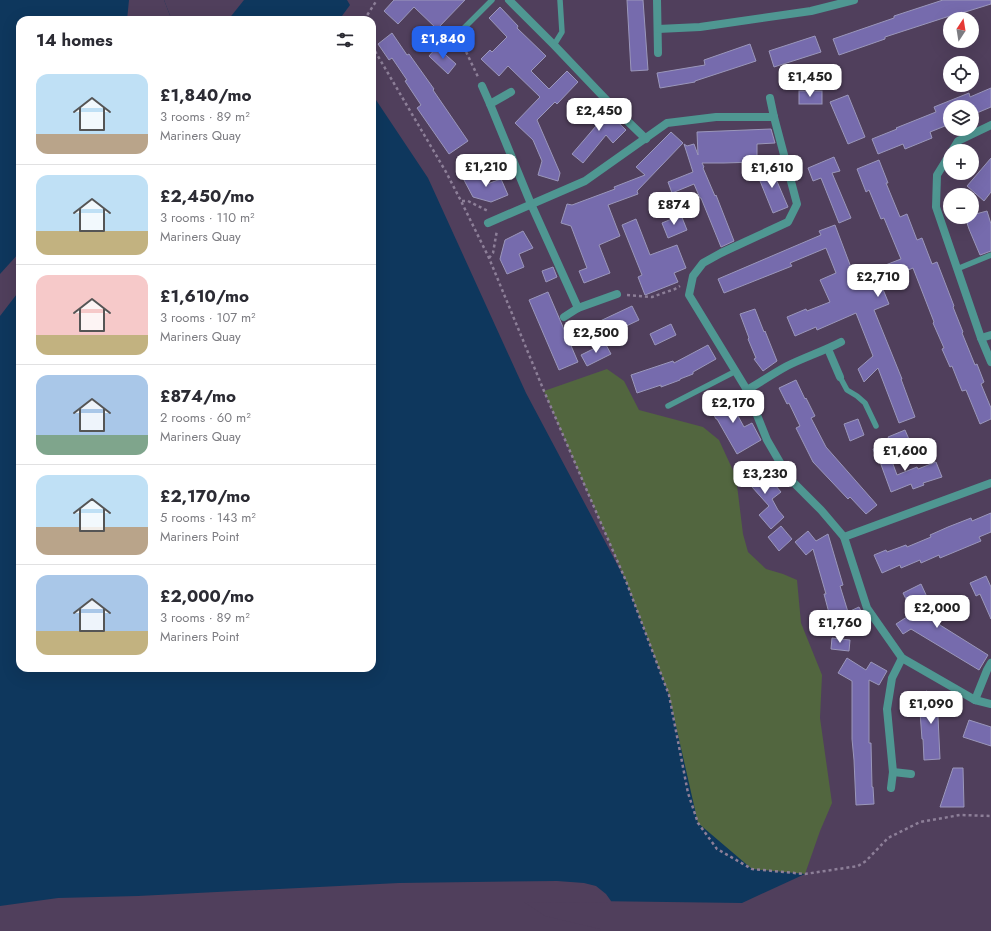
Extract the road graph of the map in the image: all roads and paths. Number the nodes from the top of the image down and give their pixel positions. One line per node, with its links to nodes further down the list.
1 (377, 0): 7 (path)
2 (492, 0): 9 (lane)
3 (509, 0): 10 (street)
4 (560, 0): 10 (lane)
5 (657, 0): 8 (street)
6 (854, 0): 8 (street)
7 (367, 16)
8 (658, 29): 12 (street)
9 (458, 34): 13 (path)
10 (554, 44): 19 (street)
11 (376, 53): 49 (path)
12 (658, 54)
13 (482, 86): 16 (street)
14 (511, 92): 16 (street)
15 (770, 98): 17 (street)
16 (490, 104): 22 (street)
17 (774, 117): 19 (street); 26 (street)
18 (991, 125): 20 (street)
19 (646, 139): 22 (street)
20 (956, 144)
21 (943, 165): 25 (street)
22 (531, 204): 23 (street); 28 (street)
23 (488, 223)
24 (991, 254): 25 (lane)
25 (957, 269): 31 (street)
26 (693, 276): 27 (path); 35 (street)
27 (617, 294): 28 (street)
28 (578, 308): 29 (street)
29 (564, 317)
30 (991, 335): 31 (street)
31 (981, 338): 34 (street)
32 (841, 342): 33 (street)
33 (828, 349): 36 (street); 37 (street)
34 (991, 362)
35 (736, 371): 37 (street); 38 (lane)
36 (840, 377): 39 (lane)
37 (747, 390): 41 (street)
38 (668, 406)
39 (876, 426)
40 (991, 483): 41 (street)
41 (844, 537): 42 (street)
42 (902, 658): 44 (street); 46 (street)
43 (991, 663): 44 (street)
44 (975, 700): 45 (street)
45 (991, 704)
46 (893, 772): 47 (street); 48 (street)
47 (911, 774)
48 (891, 788)
49 (991, 816)

